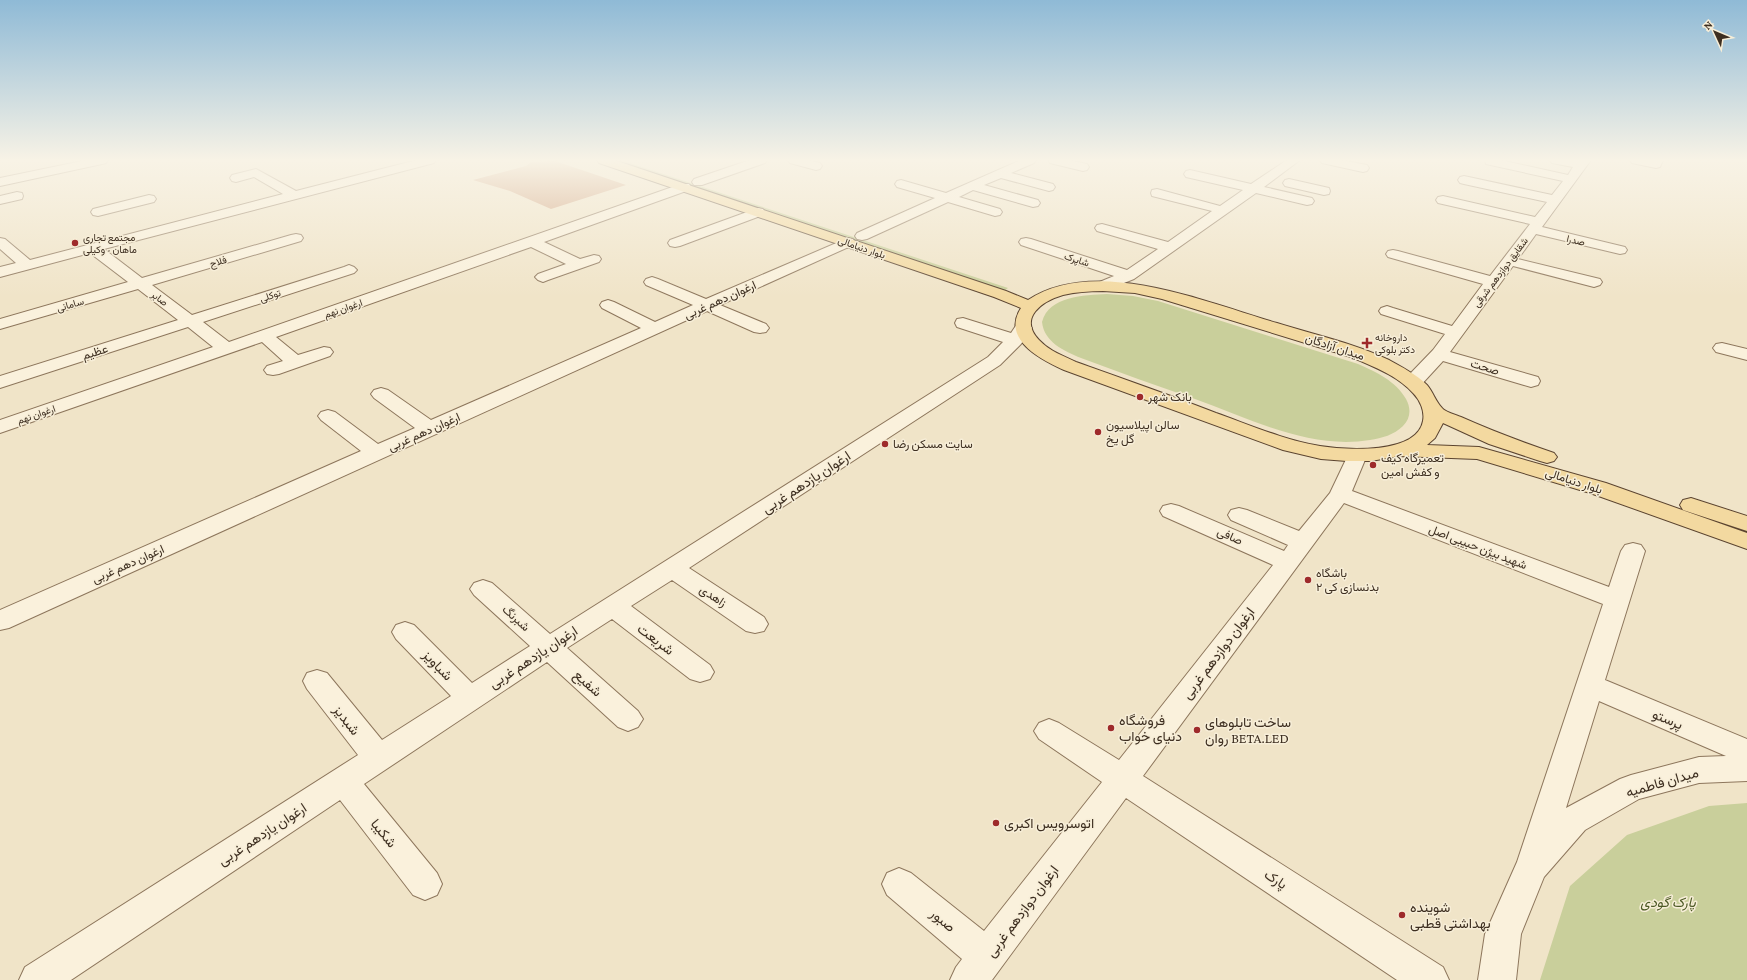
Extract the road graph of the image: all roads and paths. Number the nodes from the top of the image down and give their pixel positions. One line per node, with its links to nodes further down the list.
1 (122, 206): 17 (street)
2 (126, 206): 20 (street)
3 (256, 206): 23 (street)
4 (634, 206): 27 (street, ارغوان نهم)
5 (743, 206): 18 (main road, بلوار دنیامالی)
6 (755, 206): 25 (main road, بلوار دنیامالی)
7 (930, 206): 25 (street, ارغوان دهم غربی)
8 (974, 206): 19 (street)
9 (1206, 206): 16 (street)
10 (1229, 206): 16 (street)
11 (1506, 206): 15 (street)
12 (1539, 206): 15 (street)
13 (1543, 206): 15 (street)
14 (1550, 206): 15 (street, شقایق دوازدهم شرقی)
15 (1548, 209): 32 (street, صدرا); 35 (street, شقایق دوازدهم شرقی)
16 (1222, 210): 30 (street)
17 (98, 212)
18 (758, 212): 25 (main road, بلوار دنیامالی); 29 (street)
19 (995, 212)
20 (136, 214)
21 (148, 222): 23 (street)
22 (1102, 228): 30 (street)
23 (159, 231): 31 (street)
24 (296, 238): 45 (street, فلاح)
25 (855, 239): 49 (street, ارغوان دهم غربی); 50 (main road, بلوار دنیامالی); 50 (main road, بلوار دنیامالی)
26 (0, 242): 37 (street)
27 (532, 242): 36 (street); 58 (street, ارغوان نهم)
28 (1026, 242): 40 (street, شاپرک)
29 (675, 243)
30 (1170, 247): 40 (street)
31 (94, 248): 37 (street); 45 (street, صابر)
32 (1620, 250)
33 (1393, 254): 43 (street)
34 (594, 259): 36 (street)
35 (1509, 261): 43 (street, شقایق دوازدهم شرقی); 44 (street)
36 (578, 264): 41 (street)
37 (27, 265): 39 (street)
38 (349, 270): 52 (street, توکلی)
39 (0, 272)
40 (1129, 276): 46 (street)
41 (543, 277)
42 (652, 282): 49 (street)
43 (1493, 282): 55 (street, شقایق دوازدهم شرقی)
44 (1594, 282)
45 (140, 283): 52 (street, صابر); 54 (street, سامانی)
46 (1103, 286): 50 (main road, میدان آزادگان); 68 (main road, میدان آزادگان)
47 (1412, 299): 55 (street)
48 (608, 305): 56 (street)
49 (708, 305): 56 (street, ارغوان دهم غربی); 57 (street)
50 (1023, 310): 53 (street); 76 (main road); 84 (street, ارغوان یازدهم غربی)
51 (1387, 311): 55 (street)
52 (190, 321): 59 (street, صابر); 67 (street, عظیم)
53 (964, 323)
54 (0, 324)
55 (1459, 327): 62 (street, شقایق دوازدهم شرقی)
56 (656, 328): 73 (street, ارغوان دهم غربی)
57 (760, 328)
58 (264, 335): 59 (street, ارغوان نهم); 64 (street)
59 (226, 348): 72 (street, ارغوان نهم)
60 (1722, 348): 63 (street)
61 (324, 352): 64 (street)
62 (1439, 354): 66 (street, صحت); 68 (street, شقایق دوازدهم شرقی)
63 (1747, 355)
64 (295, 362): 65 (street)
65 (273, 370)
66 (1531, 379)
67 (0, 382)
68 (1413, 382): 70 (main road, میدان آزادگان)
69 (381, 394): 73 (street)
70 (1434, 412): 74 (main road); 80 (main road, بلوار دنیامالی)
71 (328, 416): 75 (street)
72 (0, 427)
73 (430, 429): 75 (street, ارغوان دهم غربی)
74 (1396, 451): 76 (main road); 81 (main road, بلوار دنیامالی)
75 (377, 453): 88 (street, ارغوان دهم غربی)
76 (1357, 455): 77 (street, ارغوان دوازدهم غربی)
77 (1340, 494): 83 (street, ارغوان دوازدهم غربی); 86 (street, شهید بیژن حبیبی اصل)
78 (1171, 510): 83 (street, صافی)
79 (1239, 515): 83 (street)
80 (1747, 524)
81 (1747, 541)
82 (1633, 551): 86 (street)
83 (1296, 552): 101 (street, ارغوان دوازدهم غربی)
84 (671, 568): 87 (street, ارغوان یازدهم غربی); 89 (street, زاهدی)
85 (483, 589): 91 (street, شبرنگ)
86 (1617, 600): 94 (street)
87 (613, 606): 91 (street, ارغوان یازدهم غربی); 92 (street, شریعت)
88 (0, 622)
89 (755, 624)
90 (405, 632): 95 (street, شباویز)
91 (549, 647): 95 (street, ارغوان یازدهم غربی); 96 (street, شفیع)
92 (700, 672)
93 (317, 681): 99 (street, شبدیز)
94 (1590, 685): 98 (street, پرستو); 103 (street)
95 (470, 698): 99 (street, ارغوان یازدهم غربی)
96 (628, 719)
97 (1049, 732): 101 (street, پارک)
98 (1747, 752)
99 (378, 758): 102 (street, ارغوان یازدهم غربی)
100 (1747, 768): 103 (street, میدان فاطمیه)
101 (1122, 778): 106 (street, ارغوان دوازدهم غربی); 108 (street, پارک)
102 (343, 781): 104 (street, شکیبا); 107 (street, ارغوان یازدهم غربی)
103 (1531, 867): 109 (street, میدان فاطمیه)
104 (425, 884)
105 (899, 884): 106 (street, صبور)
106 (978, 968)
107 (38, 980)
108 (1430, 980)
109 (1497, 980)

